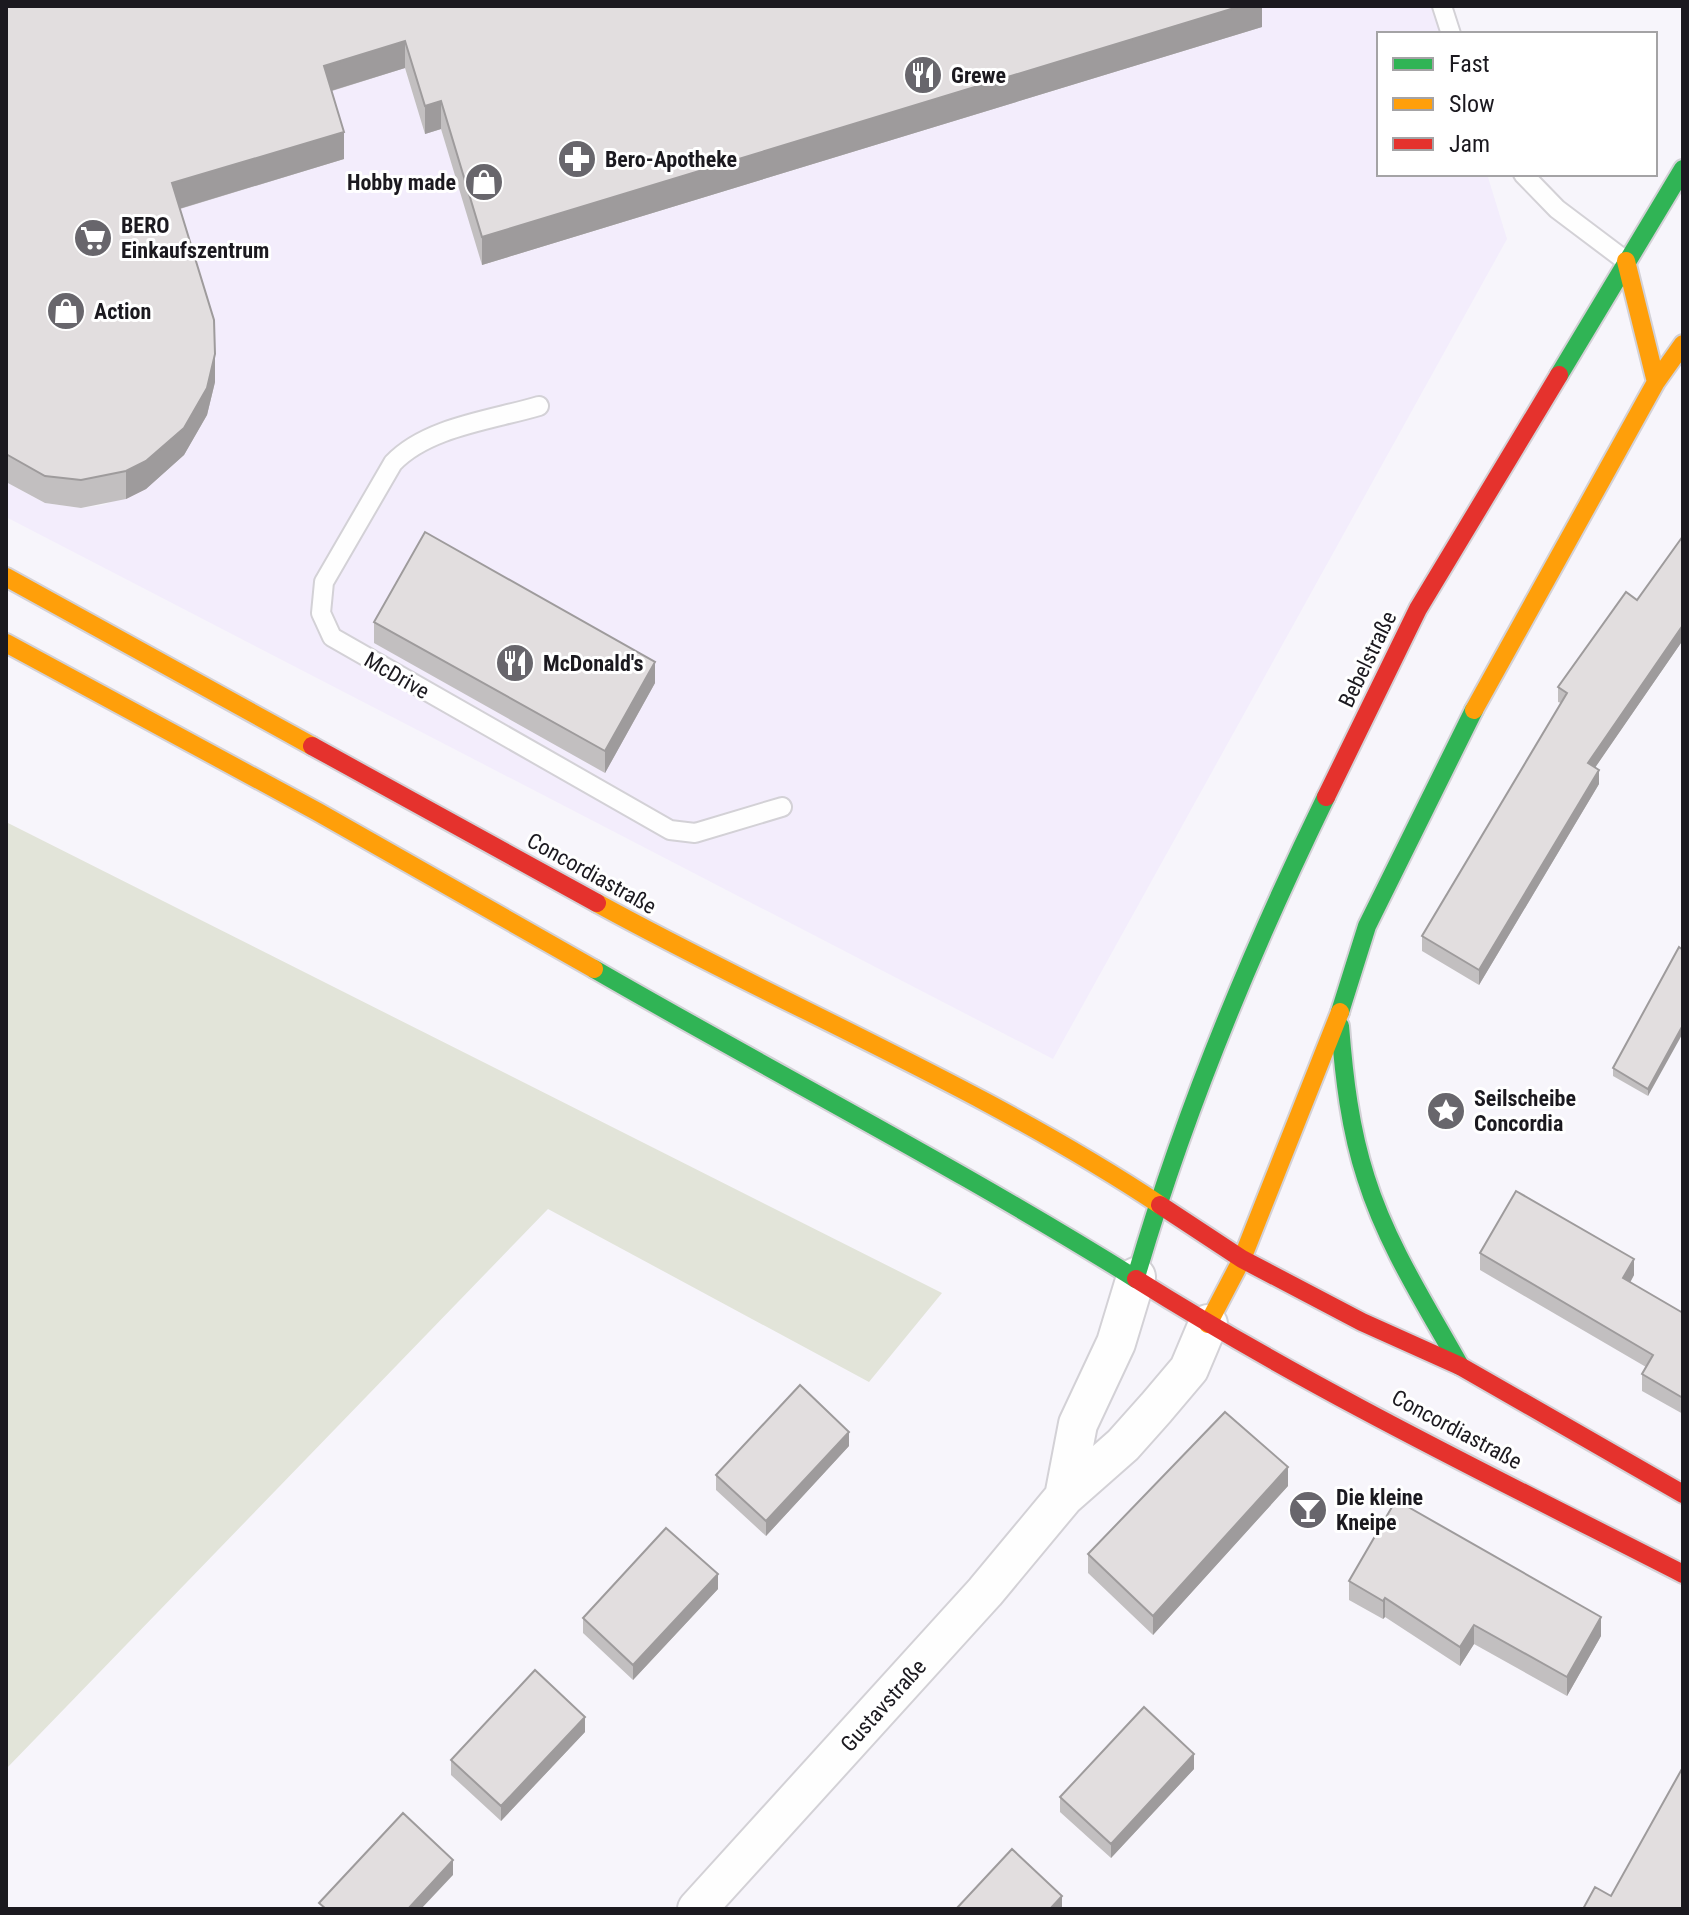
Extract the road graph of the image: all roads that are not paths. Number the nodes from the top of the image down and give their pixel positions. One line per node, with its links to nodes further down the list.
1 (1442, 6): 2 (lane)
2 (1450, 32)
3 (1683, 169): 5 (street, Bebelstraße)
4 (1525, 176): 5 (lane)
5 (1626, 261): 7 (street); 13 (street, Bebelstraße)
6 (1683, 344): 7 (street)
7 (1656, 382): 12 (street)
8 (539, 406): 11 (lane, McDrive)
9 (6, 577): 13 (street, Concordiastraße)
10 (6, 643): 15 (street, Concordiastraße)
11 (782, 807)
12 (1339, 1017): 14 (street); 17 (street)
13 (1158, 1201): 14 (street, Concordiastraße); 15 (street)
14 (1242, 1259): 16 (street); 17 (street, Concordiastraße)
15 (1136, 1277): 16 (street, Concordiastraße); 19 (street, Gustavstraße)
16 (1208, 1324): 19 (street, Gustavstraße); 20 (street, Concordiastraße)
17 (1460, 1366): 18 (street, Concordiastraße)
18 (1683, 1494)
19 (1064, 1497): 21 (street, Gustavstraße)
20 (1683, 1574)
21 (697, 1909)

